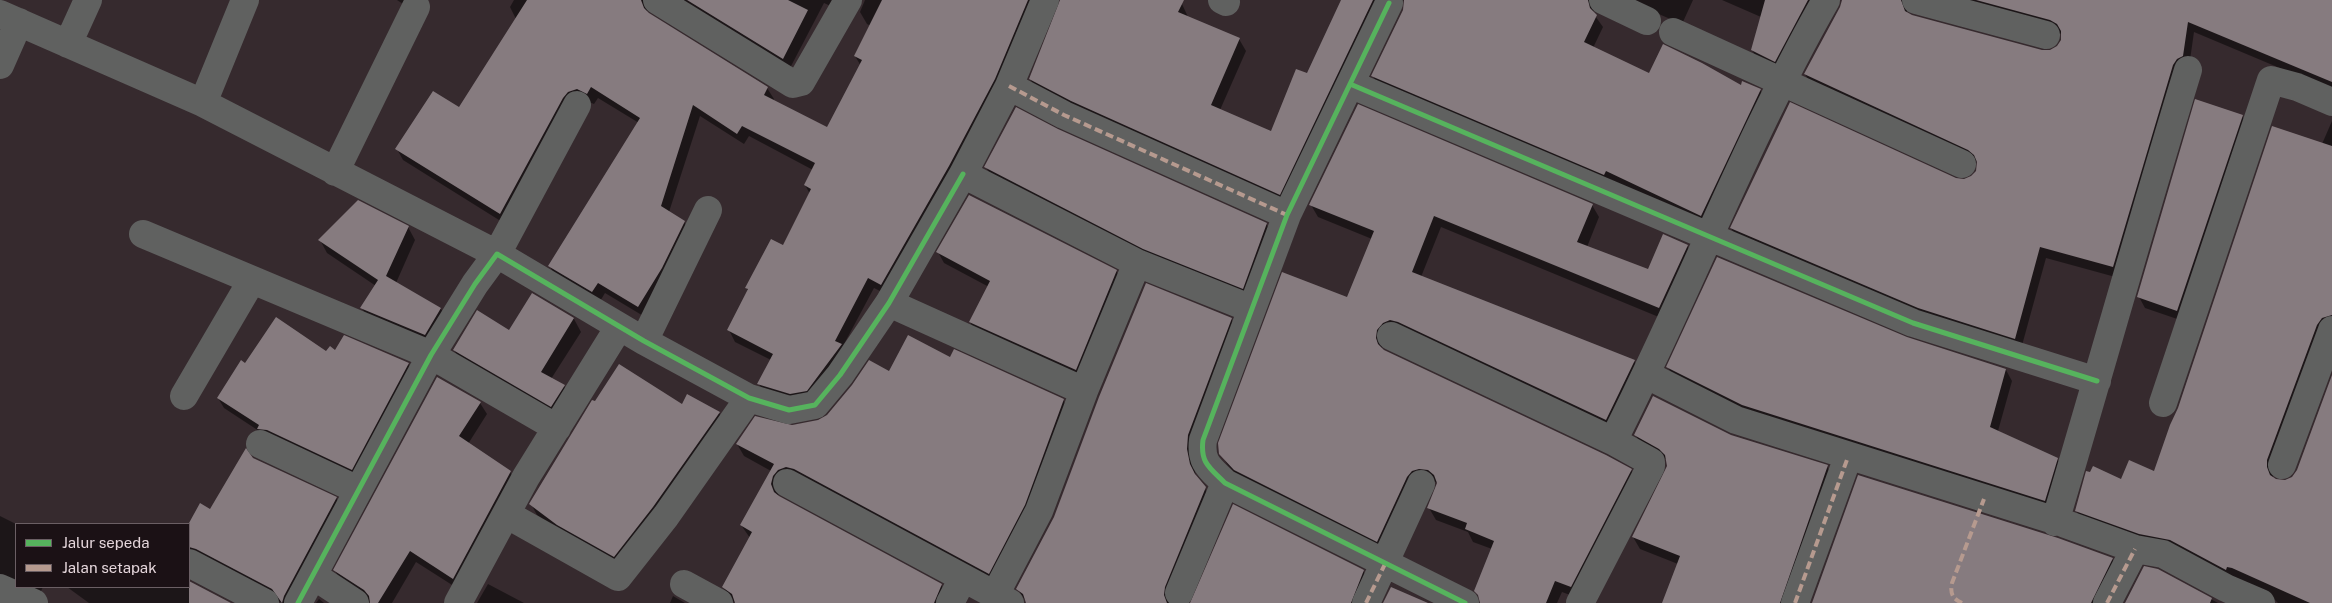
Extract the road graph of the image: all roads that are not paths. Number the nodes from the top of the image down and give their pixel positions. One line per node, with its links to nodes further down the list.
1 (88, 0): 15 (street)
2 (245, 0): 22 (street)
3 (657, 0): 4 (street)
4 (848, 0)
5 (1045, 0): 20 (street)
6 (1602, 0): 12 (street)
7 (1826, 0): 18 (street)
8 (1916, 0): 14 (street)
9 (1389, 3): 19 (street)
10 (416, 7): 25 (street)
11 (9, 18): 15 (street); 16 (street)
12 (1647, 21)
13 (1673, 32): 18 (street)
14 (2046, 35)
15 (68, 44): 22 (street)
16 (0, 65)
17 (2188, 70): 42 (street)
18 (1782, 81): 24 (street); 30 (street)
19 (1350, 84): 28 (street); 30 (street)
20 (1009, 86): 26 (street); 28 (street)
21 (2332, 102): 46 (street)
22 (203, 103): 25 (street)
23 (577, 105): 31 (street)
24 (1962, 164)
25 (336, 172): 31 (street)
26 (963, 174): 32 (street); 34 (street)
27 (708, 210): 39 (street)
28 (1287, 215): 35 (street)
29 (143, 234): 33 (street)
30 (1709, 235): 41 (street); 42 (street)
31 (497, 254): 36 (street); 40 (street)
32 (1137, 263): 35 (street); 43 (street)
33 (252, 280): 40 (street); 44 (street)
34 (889, 303): 43 (street); 45 (street)
35 (1252, 309): 53 (street)
36 (620, 327): 39 (street); 47 (street)
37 (2332, 330): 51 (street)
38 (1391, 336): 48 (street)
39 (644, 341): 45 (street)
40 (431, 355): 47 (street); 55 (street)
41 (1647, 376): 48 (street); 50 (street)
42 (2097, 381): 57 (street)
43 (1084, 391): 66 (street)
44 (184, 396)
45 (749, 398): 56 (street)
46 (2162, 403)
47 (556, 428): 56 (street)
48 (1613, 441): 76 (street)
49 (260, 444): 55 (street)
50 (1848, 456): 57 (street); 77 (street)
51 (2282, 465)
52 (787, 483): 62 (street)
53 (1225, 483): 59 (street); 65 (street)
54 (1421, 484): 59 (street)
55 (358, 490): 61 (street)
56 (506, 514): 71 (street)
57 (2055, 522): 58 (street)
58 (2135, 549): 78 (street); 79 (street)
59 (1386, 562): 74 (street); 75 (street)
60 (190, 564): 68 (street)
61 (314, 576): 69 (street); 70 (street)
62 (964, 578): 66 (street); 73 (street)
63 (684, 584): 72 (street)
64 (0, 588): 67 (street)
65 (1178, 593)
66 (1003, 599)
67 (34, 603)
68 (265, 603)
69 (298, 603)
70 (355, 603)
71 (458, 603)
72 (719, 603)
73 (950, 603)
74 (1366, 603)
75 (1464, 603)
76 (1580, 603)
77 (1795, 603)
78 (2107, 603)
79 (2261, 603)

